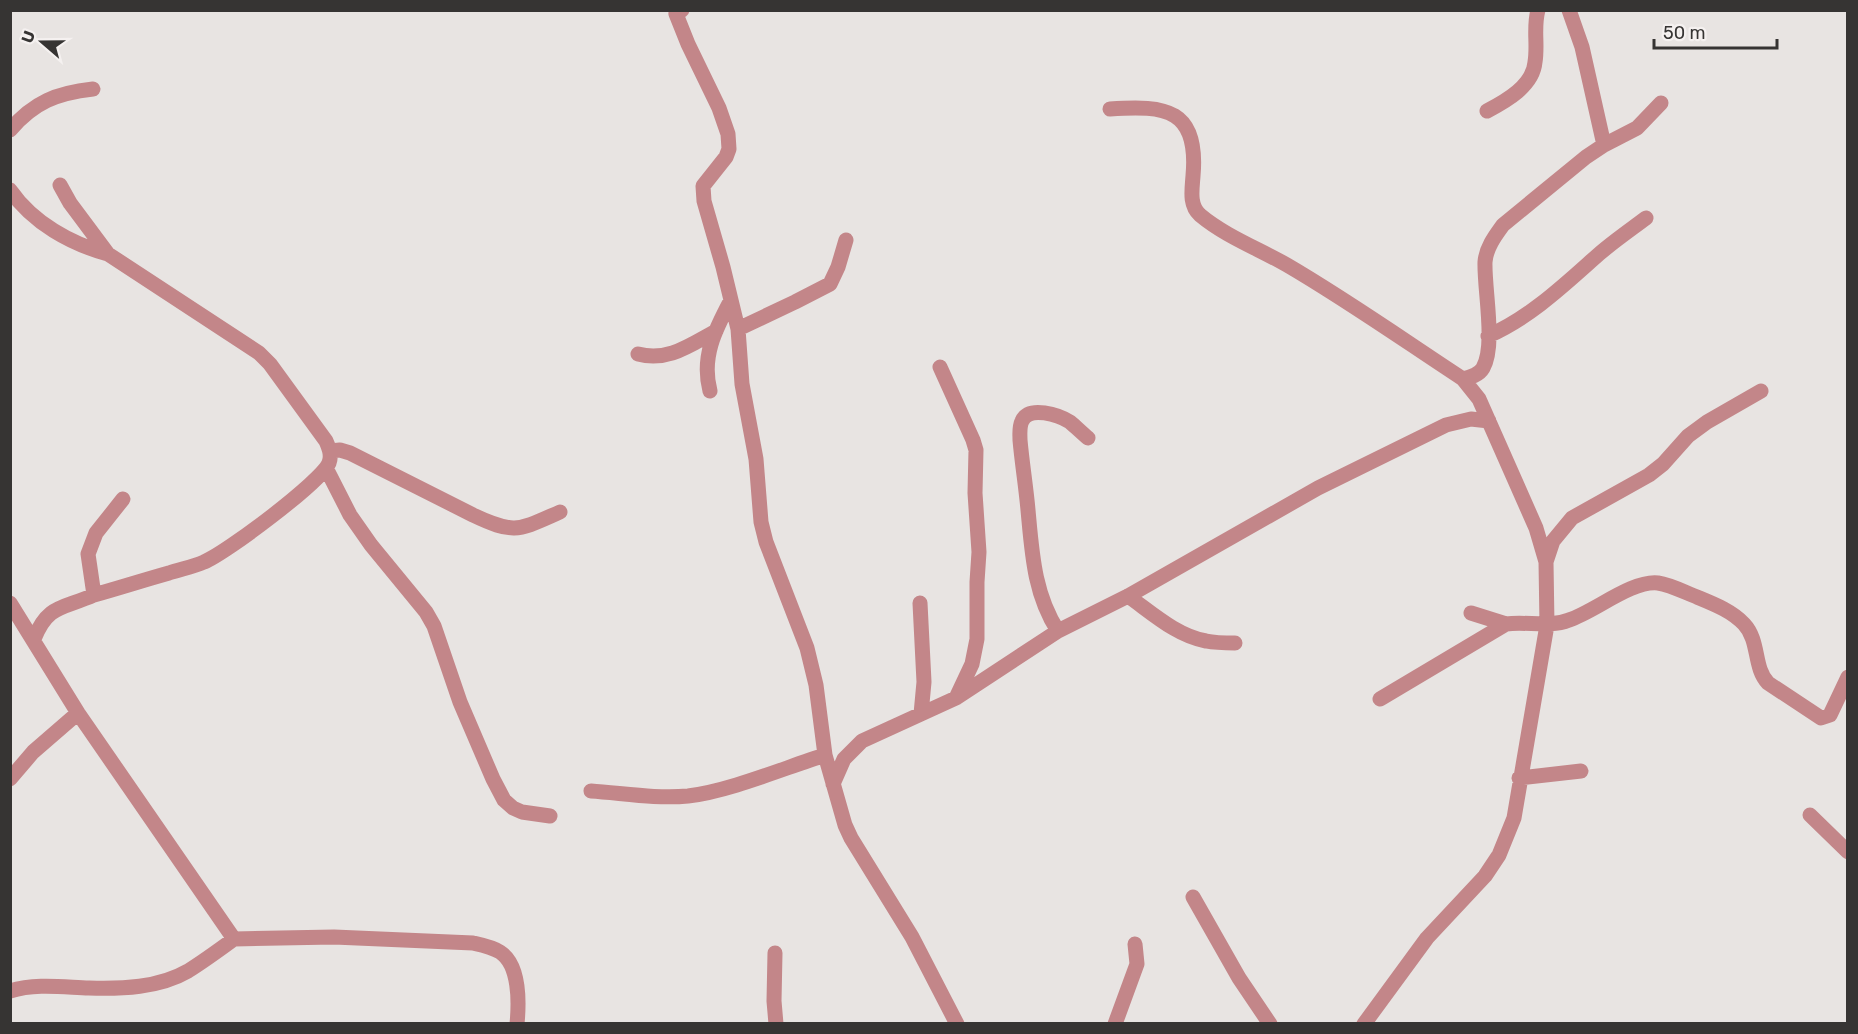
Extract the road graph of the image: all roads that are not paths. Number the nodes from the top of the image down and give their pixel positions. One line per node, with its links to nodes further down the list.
1 (1538, 10): 7 (street)
2 (1569, 10): 9 (street)
3 (677, 12): 15 (street)
4 (93, 89): 8 (street)
5 (1661, 103): 9 (street)
6 (1110, 109): 21 (street)
7 (1487, 111)
8 (10, 130)
9 (1604, 145): 18 (street)
10 (60, 185): 14 (street)
11 (10, 190): 14 (street)
12 (1646, 218): 18 (street)
13 (846, 240): 16 (street)
14 (108, 254): 26 (street)
15 (731, 300): 16 (street); 17 (street)
16 (738, 329): 46 (street)
17 (716, 331): 19 (street); 22 (street)
18 (1488, 336): 21 (street)
19 (638, 354)
20 (940, 368): 42 (street)
21 (1463, 379): 24 (street)
22 (710, 391)
23 (1761, 391): 30 (street)
24 (1489, 421): 30 (street); 32 (street)
25 (1088, 438): 38 (street)
26 (330, 451): 27 (street); 29 (street)
27 (326, 468): 31 (street); 53 (street)
28 (123, 499): 31 (street)
29 (560, 512)
30 (1546, 562): 37 (street)
31 (94, 595): 39 (street)
32 (1128, 596): 38 (street); 40 (street)
33 (10, 603): 39 (street)
34 (920, 603): 45 (street)
35 (1471, 614): 36 (street)
36 (1506, 624): 37 (street); 43 (street)
37 (1547, 625): 41 (street); 48 (street)
38 (1058, 631): 42 (street)
39 (34, 639): 44 (street)
40 (1235, 643)
41 (1848, 677)
42 (956, 698): 45 (street)
43 (1380, 699)
44 (78, 713): 49 (street); 56 (street)
45 (921, 714): 50 (street)
46 (825, 755): 50 (street); 51 (street)
47 (1581, 771): 48 (street)
48 (1519, 778): 65 (street)
49 (10, 779)
50 (833, 784): 62 (street)
51 (591, 791)
52 (1810, 815): 54 (street)
53 (550, 816)
54 (1848, 852)
55 (1193, 897): 64 (street)
56 (234, 939): 59 (street); 60 (street)
57 (1135, 944): 63 (street)
58 (775, 953): 61 (street)
59 (10, 991)
60 (518, 1023)
61 (776, 1023)
62 (957, 1023)
63 (1115, 1023)
64 (1270, 1023)
65 (1364, 1023)

